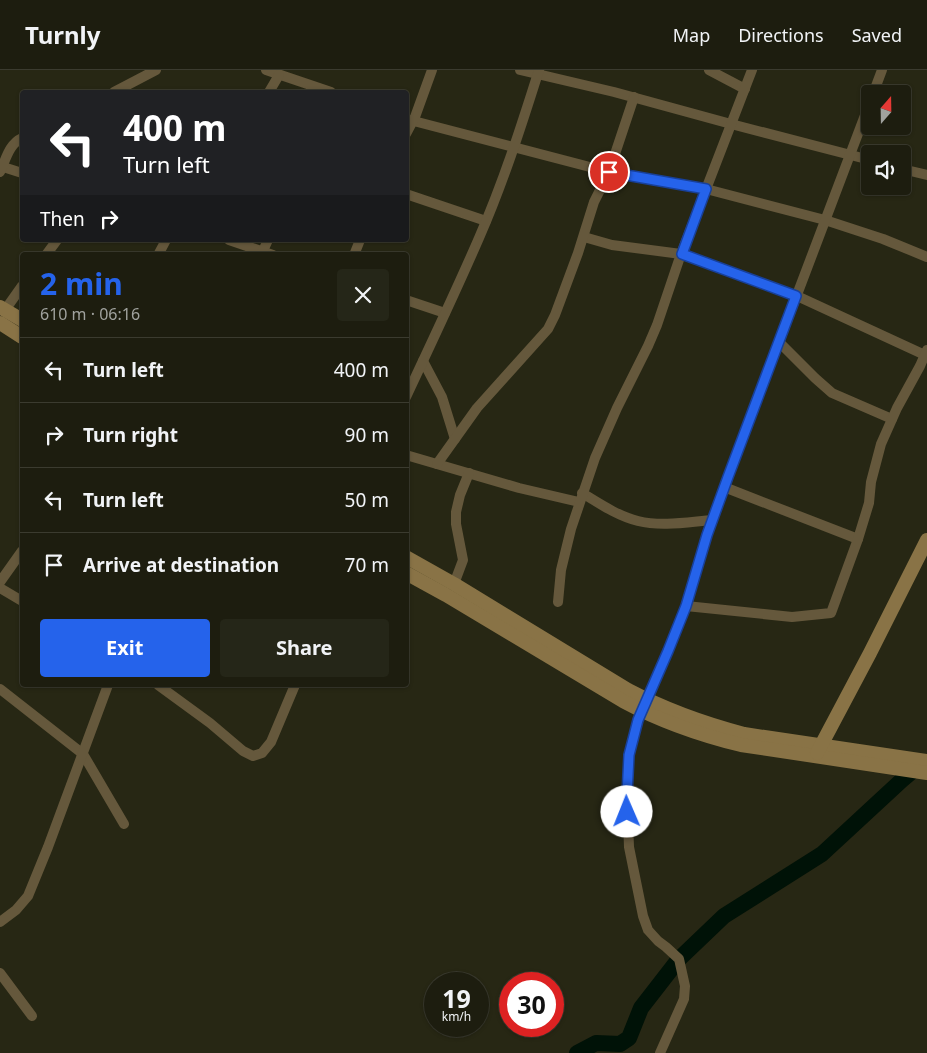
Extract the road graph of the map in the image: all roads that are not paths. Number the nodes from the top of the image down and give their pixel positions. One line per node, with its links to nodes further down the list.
1 (156, 70): 12 (street)
2 (266, 70): 9 (street)
3 (432, 70): 16 (street)
4 (520, 70): 8 (street)
5 (709, 70): 11 (street)
6 (752, 70): 11 (street)
7 (882, 70): 10 (street)
8 (539, 72): 15 (street); 20 (street)
9 (279, 75): 13 (street); 14 (street)
10 (876, 85)
11 (745, 89): 17 (street)
12 (119, 90)
13 (271, 90)
14 (325, 90)
15 (634, 98): 17 (street); 25 (street)
16 (409, 120): 20 (street)
17 (731, 124): 21 (street); 28 (street)
18 (861, 126): 21 (street)
19 (20, 139): 23 (street)
20 (514, 147): 25 (street); 31 (street)
21 (850, 155): 22 (street); 30 (street)
22 (861, 158)
23 (1, 168): 26 (street)
24 (911, 171): 27 (street)
25 (609, 172): 28 (street); 32 (street)
26 (20, 173)
27 (927, 175)
28 (706, 189): 30 (street); 35 (street)
29 (409, 195): 31 (street)
30 (825, 220): 36 (street); 38 (street)
31 (486, 221): 41 (street)
32 (584, 237): 35 (street); 50 (street)
33 (234, 242): 34 (street)
34 (259, 252)
35 (682, 254): 38 (street); 55 (street)
36 (927, 257)
37 (20, 288): 40 (street)
38 (796, 296): 45 (street); 46 (street)
39 (409, 301): 41 (street)
40 (3, 308): 42 (main road)
41 (445, 313): 47 (street)
42 (20, 319)
43 (0, 323): 44 (main road)
44 (20, 336)
45 (779, 342): 49 (street); 54 (street)
46 (926, 353): 49 (street)
47 (422, 362): 48 (street); 50 (street)
48 (409, 390)
49 (892, 419): 57 (street)
50 (455, 439): 52 (street)
51 (409, 456): 52 (street)
52 (437, 464): 53 (street)
53 (469, 473): 55 (street); 63 (street)
54 (724, 487): 56 (street); 57 (street)
55 (580, 498): 56 (street); 66 (street)
56 (713, 520): 67 (street)
57 (858, 539): 67 (street)
58 (927, 540): 73 (main road)
59 (20, 554): 62 (street)
60 (409, 559): 63 (main road)
61 (409, 575): 72 (main road)
62 (0, 582)
63 (454, 584): 72 (main road)
64 (0, 588): 65 (street)
65 (20, 600)
66 (558, 602)
67 (686, 606): 72 (street)
68 (107, 687): 74 (street)
69 (161, 687): 70 (street)
70 (294, 687)
71 (0, 689): 74 (street)
72 (644, 705): 73 (main road); 82 (street)
73 (818, 751): 75 (main road)
74 (83, 754): 78 (street); 79 (street)
75 (857, 756): 76 (main road); 77 (main road)
76 (927, 762)
77 (927, 773)
78 (124, 824)
79 (0, 922)
80 (0, 973): 81 (street)
81 (32, 1016)
82 (660, 1053)

